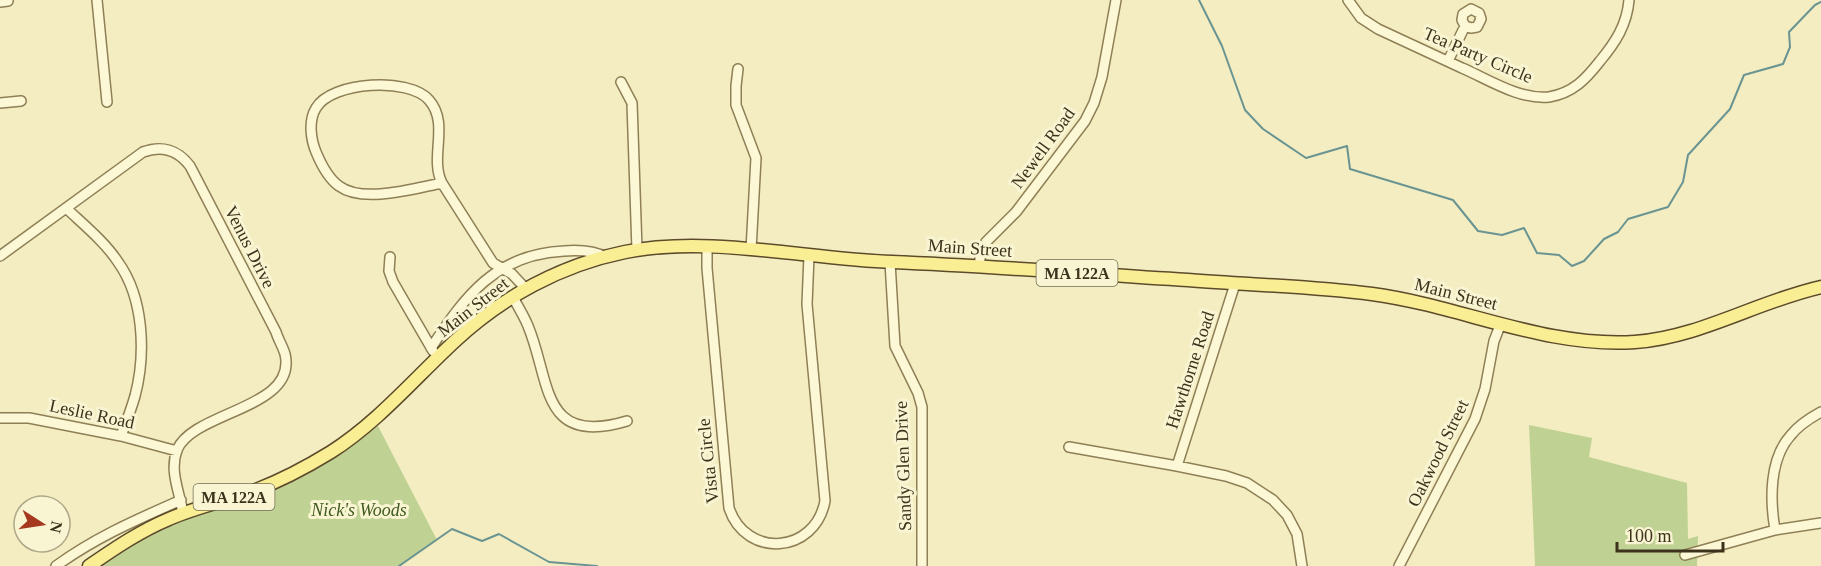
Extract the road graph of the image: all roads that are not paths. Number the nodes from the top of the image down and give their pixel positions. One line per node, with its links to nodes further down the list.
1 (97, 0): 12 (street)
2 (1116, 0): 24 (street, Newell Road)
3 (1348, 0): 8 (street, Tea Party Circle)
4 (1629, 0): 8 (street, Tea Party Circle)
5 (8, 1): 6 (street)
6 (0, 2)
7 (1465, 26): 8 (street)
8 (1448, 61)
9 (738, 69): 18 (street)
10 (621, 82): 17 (street)
11 (21, 101): 13 (street)
12 (107, 102)
13 (0, 103)
14 (442, 183): 14 (street); 25 (street)
15 (66, 208): 19 (street, Venus Drive); 35 (street); 37 (street, Venus Drive)
16 (707, 248): 17 (main road, Main Street / MA 122A); 18 (main road, Main Street / MA 122A); 20 (street, Vista Circle)
17 (638, 250): 22 (main road, Main Street / MA 122A)
18 (751, 250): 20 (main road, Main Street / MA 122A)
19 (0, 256)
20 (810, 256): 23 (main road, Main Street / MA 122A)
21 (390, 257): 31 (street)
22 (605, 257): 25 (street); 28 (main road, Main Street / MA 122A)
23 (890, 262): 24 (main road, Main Street / MA 122A); 47 (street, Sandy Glen Drive)
24 (979, 266): 26 (main road, Main Street / MA 122A)
25 (502, 269): 28 (street); 31 (street)
26 (1235, 284): 30 (main road, Main Street / MA 122A); 38 (street, Hawthorne Road)
27 (1821, 287): 30 (main road, Main Street / MA 122A)
28 (526, 289): 29 (main road, Main Street / MA 122A)
29 (513, 297): 31 (main road, Main Street / MA 122A); 34 (street)
30 (1501, 323): 44 (street, Oakwood Street)
31 (434, 353): 40 (main road, Main Street / MA 122A)
32 (1821, 412): 42 (street)
33 (0, 418): 35 (street, Leslie Road)
34 (627, 421)
35 (122, 436): 37 (street, Leslie Road)
36 (1069, 447): 38 (street)
37 (177, 451): 39 (street)
38 (1177, 466): 48 (street)
39 (181, 500): 40 (street); 45 (street)
40 (183, 514): 46 (main road, MA 122A)
41 (1821, 523): 42 (street)
42 (1775, 530): 43 (street)
43 (1685, 555)
44 (1401, 562)
45 (57, 566)
46 (89, 566)
47 (922, 566)
48 (1302, 566)

